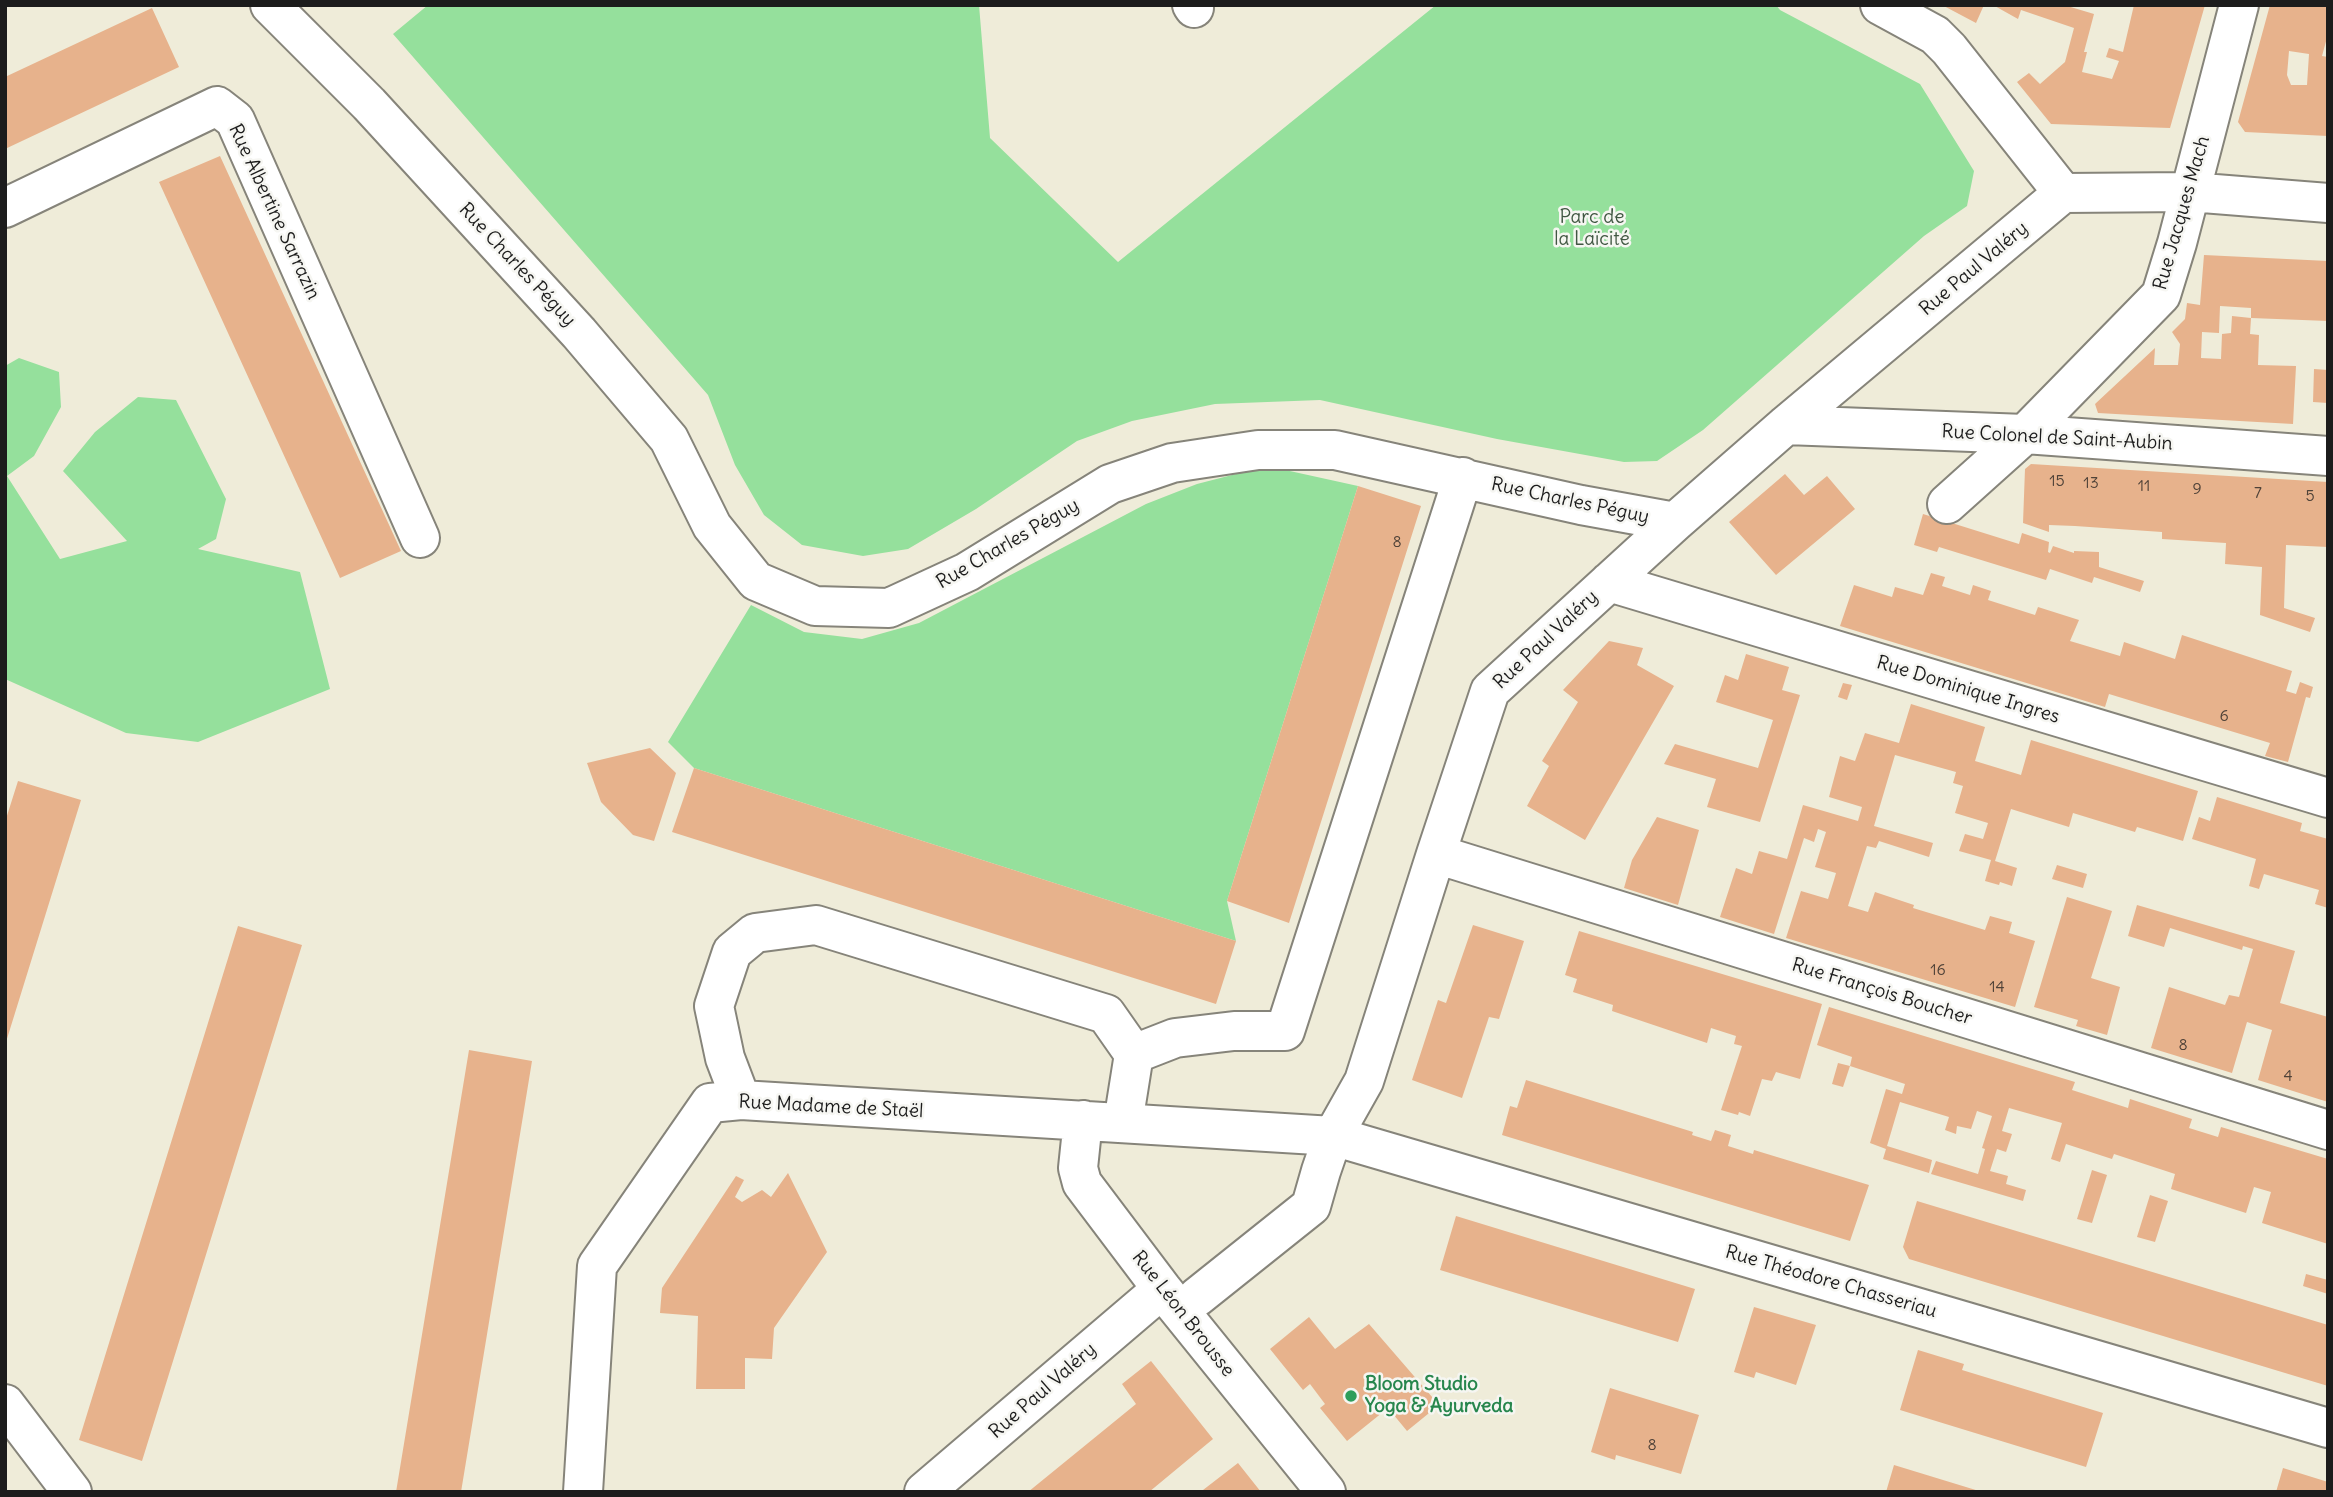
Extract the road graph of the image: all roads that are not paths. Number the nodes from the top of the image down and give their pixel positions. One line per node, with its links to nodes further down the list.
1 (270, 5): 11 (street, Rue Charles Péguy)
2 (2239, 5): 4 (street, Rue Jacques Mach)
3 (1890, 7): 5 (street)
4 (2190, 192): 5 (street); 6 (street); 9 (street, Rue Jacques Mach)
5 (2063, 193): 8 (street, Rue Paul Valéry)
6 (2328, 203)
7 (5, 208): 14 (street, Rue Albertine Sarrazin)
8 (1786, 425): 9 (street, Rue Colonel de Saint-Aubin); 13 (street, Rue Paul Valéry)
9 (2025, 434): 10 (street, Rue Colonel de Saint-Aubin); 12 (street, Rue Jacques Mach)
10 (2328, 456)
11 (1464, 477): 13 (street, Rue Charles Péguy); 18 (street)
12 (1947, 504)
13 (1675, 522): 15 (street, Rue Paul Valéry)
14 (420, 538)
15 (1609, 582): 16 (street, Rue Dominique Ingres); 17 (street, Rue Paul Valéry)
16 (2328, 798)
17 (1436, 854): 22 (street, Rue François Boucher); 23 (street, Rue Paul Valéry)
18 (1134, 1054): 19 (street); 21 (street)
19 (741, 1101): 20 (street, Rue Madame de Staël); 29 (street, Rue Madame de Staël)
20 (1083, 1120): 21 (street, Rue Madame de Staël); 24 (street, Rue Léon Brousse)
21 (1123, 1123): 23 (street, Rue Madame de Staël)
22 (2328, 1130)
23 (1334, 1136): 24 (street, Rue Paul Valéry); 26 (street, Rue Théodore Chasseriau)
24 (1180, 1293): 27 (street, Rue Paul Valéry); 30 (street, Rue Léon Brousse)
25 (5, 1404): 28 (street)
26 (2328, 1428)
27 (927, 1491)
28 (72, 1492)
29 (583, 1492)
30 (1326, 1492)

